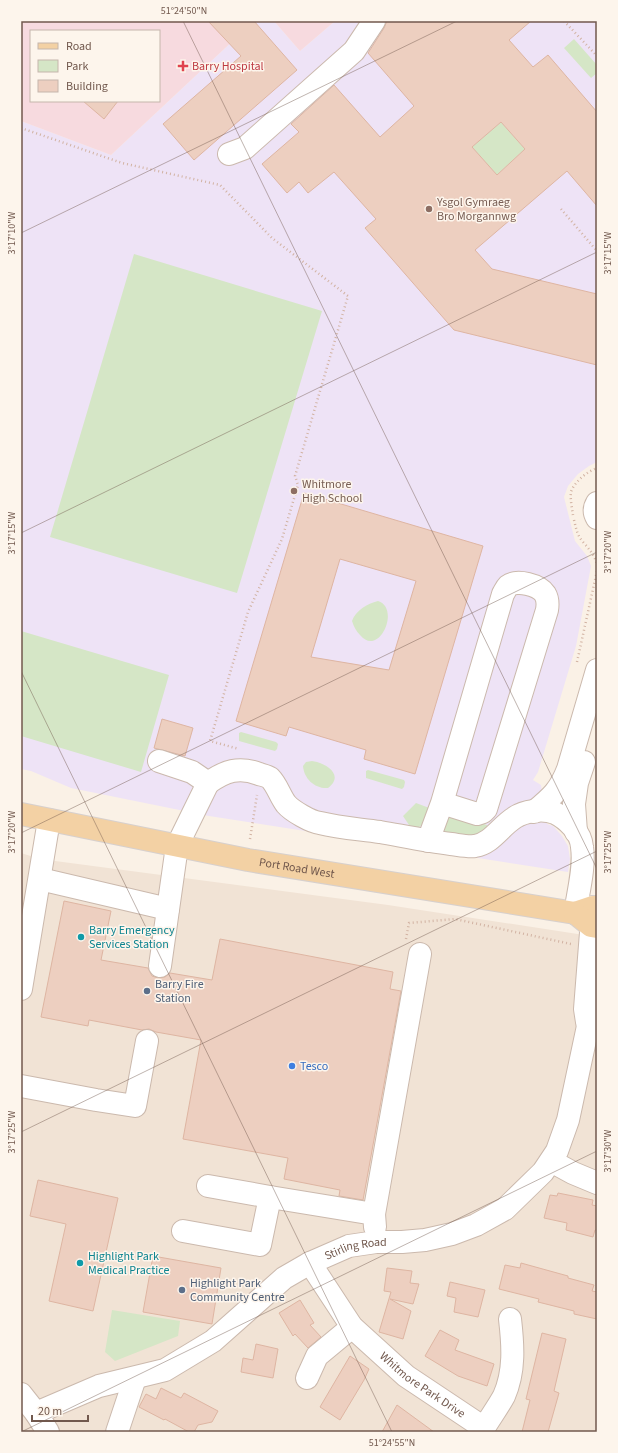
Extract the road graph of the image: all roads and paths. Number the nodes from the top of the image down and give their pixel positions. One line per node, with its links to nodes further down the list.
1 (374, 21): 5 (street)
2 (564, 21): 3 (path)
3 (597, 56)
4 (21, 128): 12 (path)
5 (229, 154)
6 (561, 209): 7 (path)
7 (597, 251)
8 (597, 503): 9 (street)
9 (597, 518)
10 (597, 670): 18 (street)
11 (597, 716): 22 (street)
12 (240, 749)
13 (159, 761): 15 (street)
14 (269, 778): 15 (street); 23 (path); 24 (street)
15 (208, 783): 25 (street)
16 (442, 803): 17 (street); 17 (street); 24 (street)
17 (486, 809): 21 (street)
18 (534, 812): 21 (street); 22 (street)
19 (21, 814): 20 (main road, Port Road West)
20 (49, 820): 25 (main road, Port Road West); 26 (street)
21 (504, 825): 24 (street)
22 (576, 832): 28 (street, Stirling Road)
23 (250, 834)
24 (428, 841)
25 (177, 846): 27 (street); 28 (main road, Port Road West)
26 (40, 880): 27 (street); 32 (street)
27 (168, 909): 31 (street)
28 (591, 916): 29 (street, Stirling Road)
29 (589, 948): 30 (path); 34 (street, Stirling Road)
30 (412, 949): 41 (street)
31 (160, 966)
32 (21, 989)
33 (597, 1004): 34 (street, Stirling Road)
34 (588, 1026): 37 (street, Stirling Road)
35 (147, 1041): 36 (street)
36 (21, 1086)
37 (551, 1161): 38 (street); 43 (street, Stirling Road)
38 (597, 1183)
39 (208, 1186): 40 (street)
40 (270, 1197): 41 (street); 42 (street)
41 (374, 1214): 43 (street)
42 (183, 1231)
43 (376, 1242): 44 (street, Stirling Road)
44 (310, 1263): 46 (street, Whitmore Park Drive); 47 (street, Stirling Road)
45 (510, 1318): 51 (street, Whitmore Park Drive)
46 (352, 1327): 48 (street); 51 (street, Whitmore Park Drive)
47 (134, 1378): 50 (street, Stirling Road); 53 (street)
48 (307, 1378)
49 (21, 1394): 50 (street)
50 (36, 1413): 52 (street)
51 (486, 1430)
52 (48, 1432)
53 (117, 1432)

